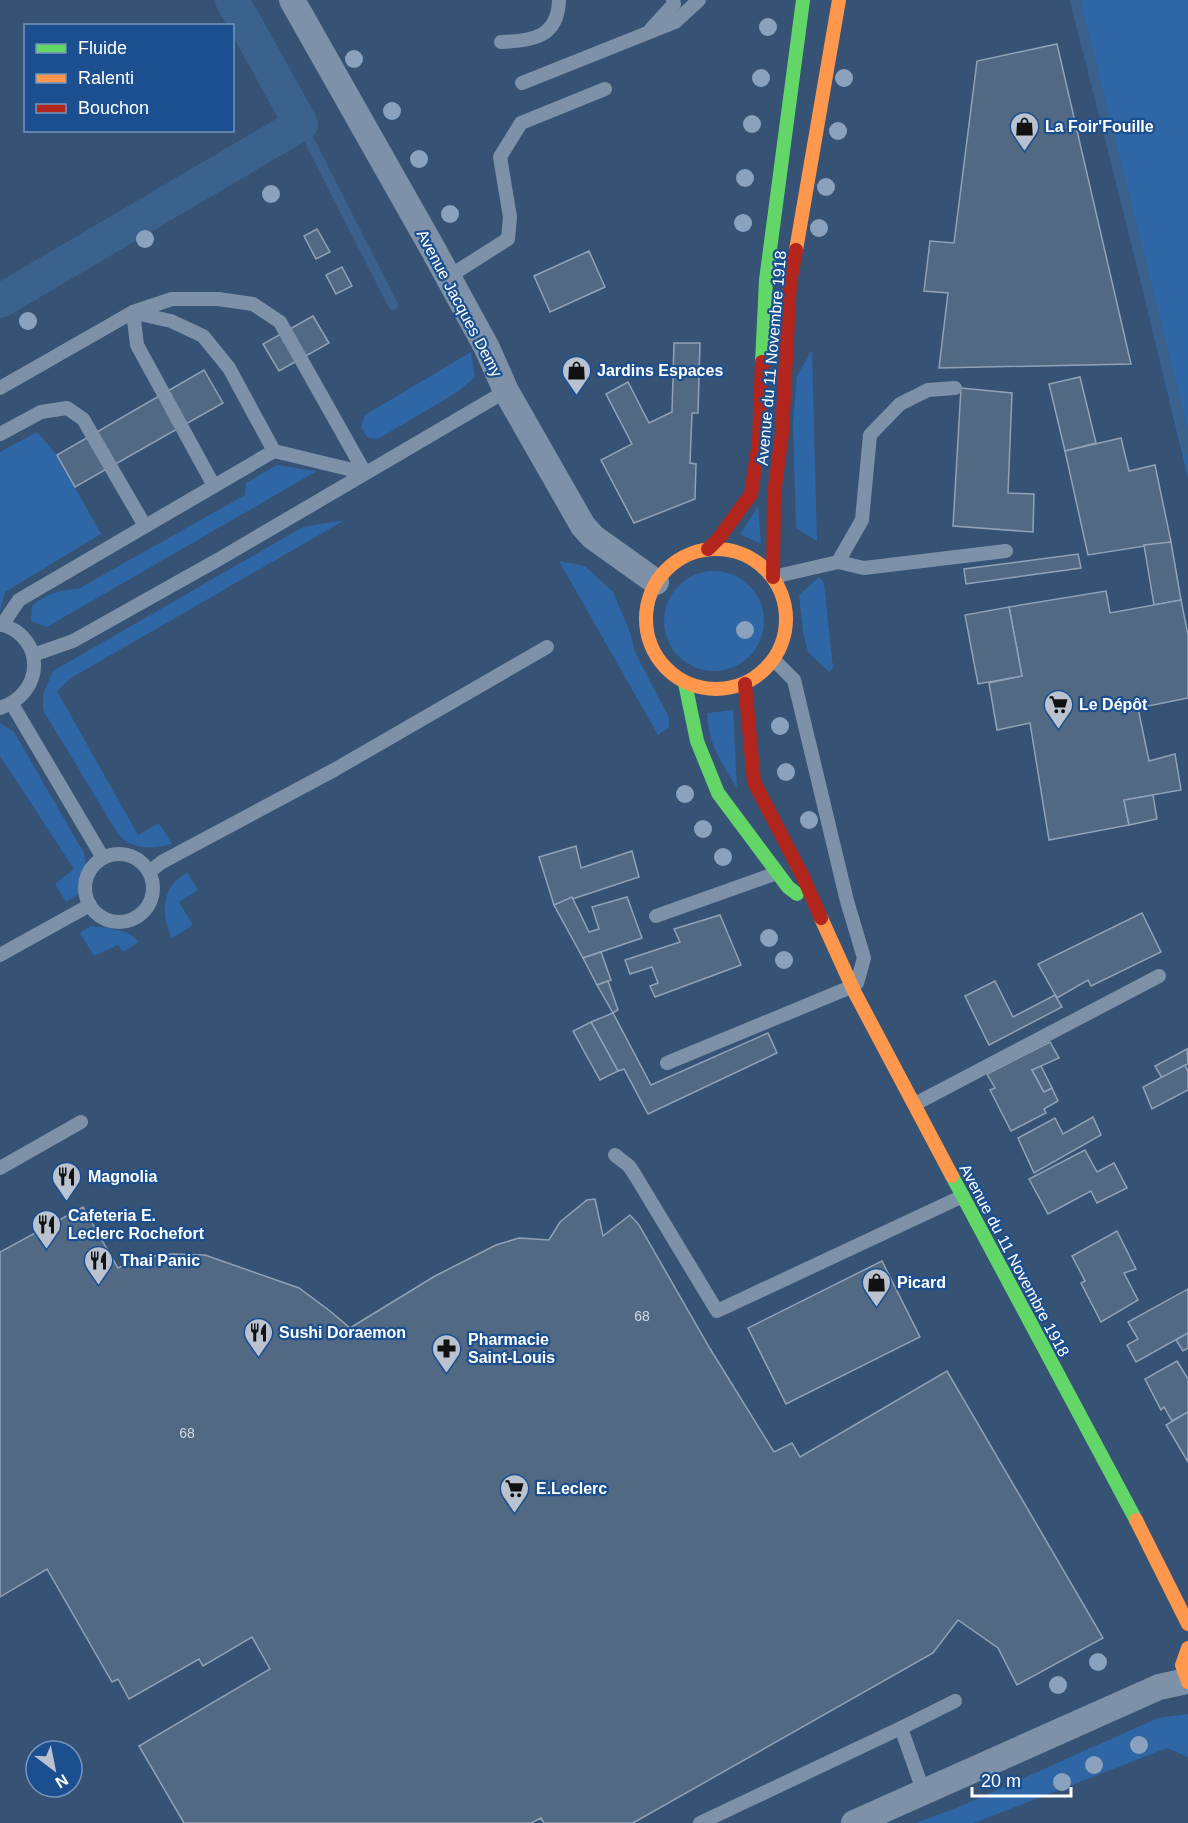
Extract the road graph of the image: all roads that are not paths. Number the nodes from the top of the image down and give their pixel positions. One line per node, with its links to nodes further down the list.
1 (292, 0): 11 (street, Avenue Jacques Demy)
2 (559, 0): 8 (lane)
3 (673, 0): 7 (lane)
4 (699, 0): 7 (lane)
5 (803, 0): 21 (main road, Avenue du 11 Novembre 1918)
6 (839, 0): 24 (main road, Avenue du 11 Novembre 1918)
7 (648, 32): 9 (lane)
8 (501, 42)
9 (522, 83)
10 (605, 89): 11 (lane)
11 (448, 277): 15 (street, Avenue Jacques Demy)
12 (133, 312): 13 (lane); 17 (lane); 18 (lane); 19 (lane)
13 (0, 388)
14 (955, 388): 23 (lane)
15 (506, 391): 18 (lane); 25 (street, Avenue Jacques Demy)
16 (0, 434): 20 (lane)
17 (274, 450): 18 (lane); 19 (lane)
18 (365, 473): 28 (lane)
19 (214, 486): 20 (lane)
20 (146, 526): 26 (lane)
21 (708, 549): 24 (main road); 25 (main road)
22 (1006, 551): 23 (lane)
23 (838, 562): 24 (lane)
24 (773, 578): 29 (main road)
25 (656, 582): 30 (main road)
26 (1, 625): 28 (lane)
27 (547, 647): 34 (lane)
28 (33, 655): 32 (lane)
29 (774, 660): 31 (main road); 41 (lane)
30 (685, 683): 31 (main road); 35 (main road, Avenue du 11 Novembre 1918)
31 (745, 684): 37 (main road, Avenue du 11 Novembre 1918)
32 (6, 706): 33 (lane)
33 (103, 858): 34 (lane); 36 (lane)
34 (149, 872): 36 (lane)
35 (777, 873): 37 (main road, Avenue du 11 Novembre 1918); 38 (lane)
36 (90, 905): 39 (lane)
37 (817, 910): 41 (main road, Avenue du 11 Novembre 1918)
38 (656, 916)
39 (0, 955)
40 (1160, 976): 43 (lane)
41 (853, 990): 42 (lane); 43 (main road, Avenue du 11 Novembre 1918)
42 (667, 1063)
43 (913, 1105): 47 (main road, Avenue du 11 Novembre 1918)
44 (81, 1122): 46 (lane)
45 (615, 1155): 47 (lane)
46 (0, 1168)
47 (963, 1196): 48 (main road, Avenue du 11 Novembre 1918)
48 (1188, 1624)
49 (1188, 1648): 50 (main road)
50 (1187, 1681): 53 (street)
51 (955, 1701): 52 (lane)
52 (901, 1728): 53 (lane); 54 (lane)
53 (924, 1792): 55 (street)
54 (700, 1823)
55 (854, 1823)

